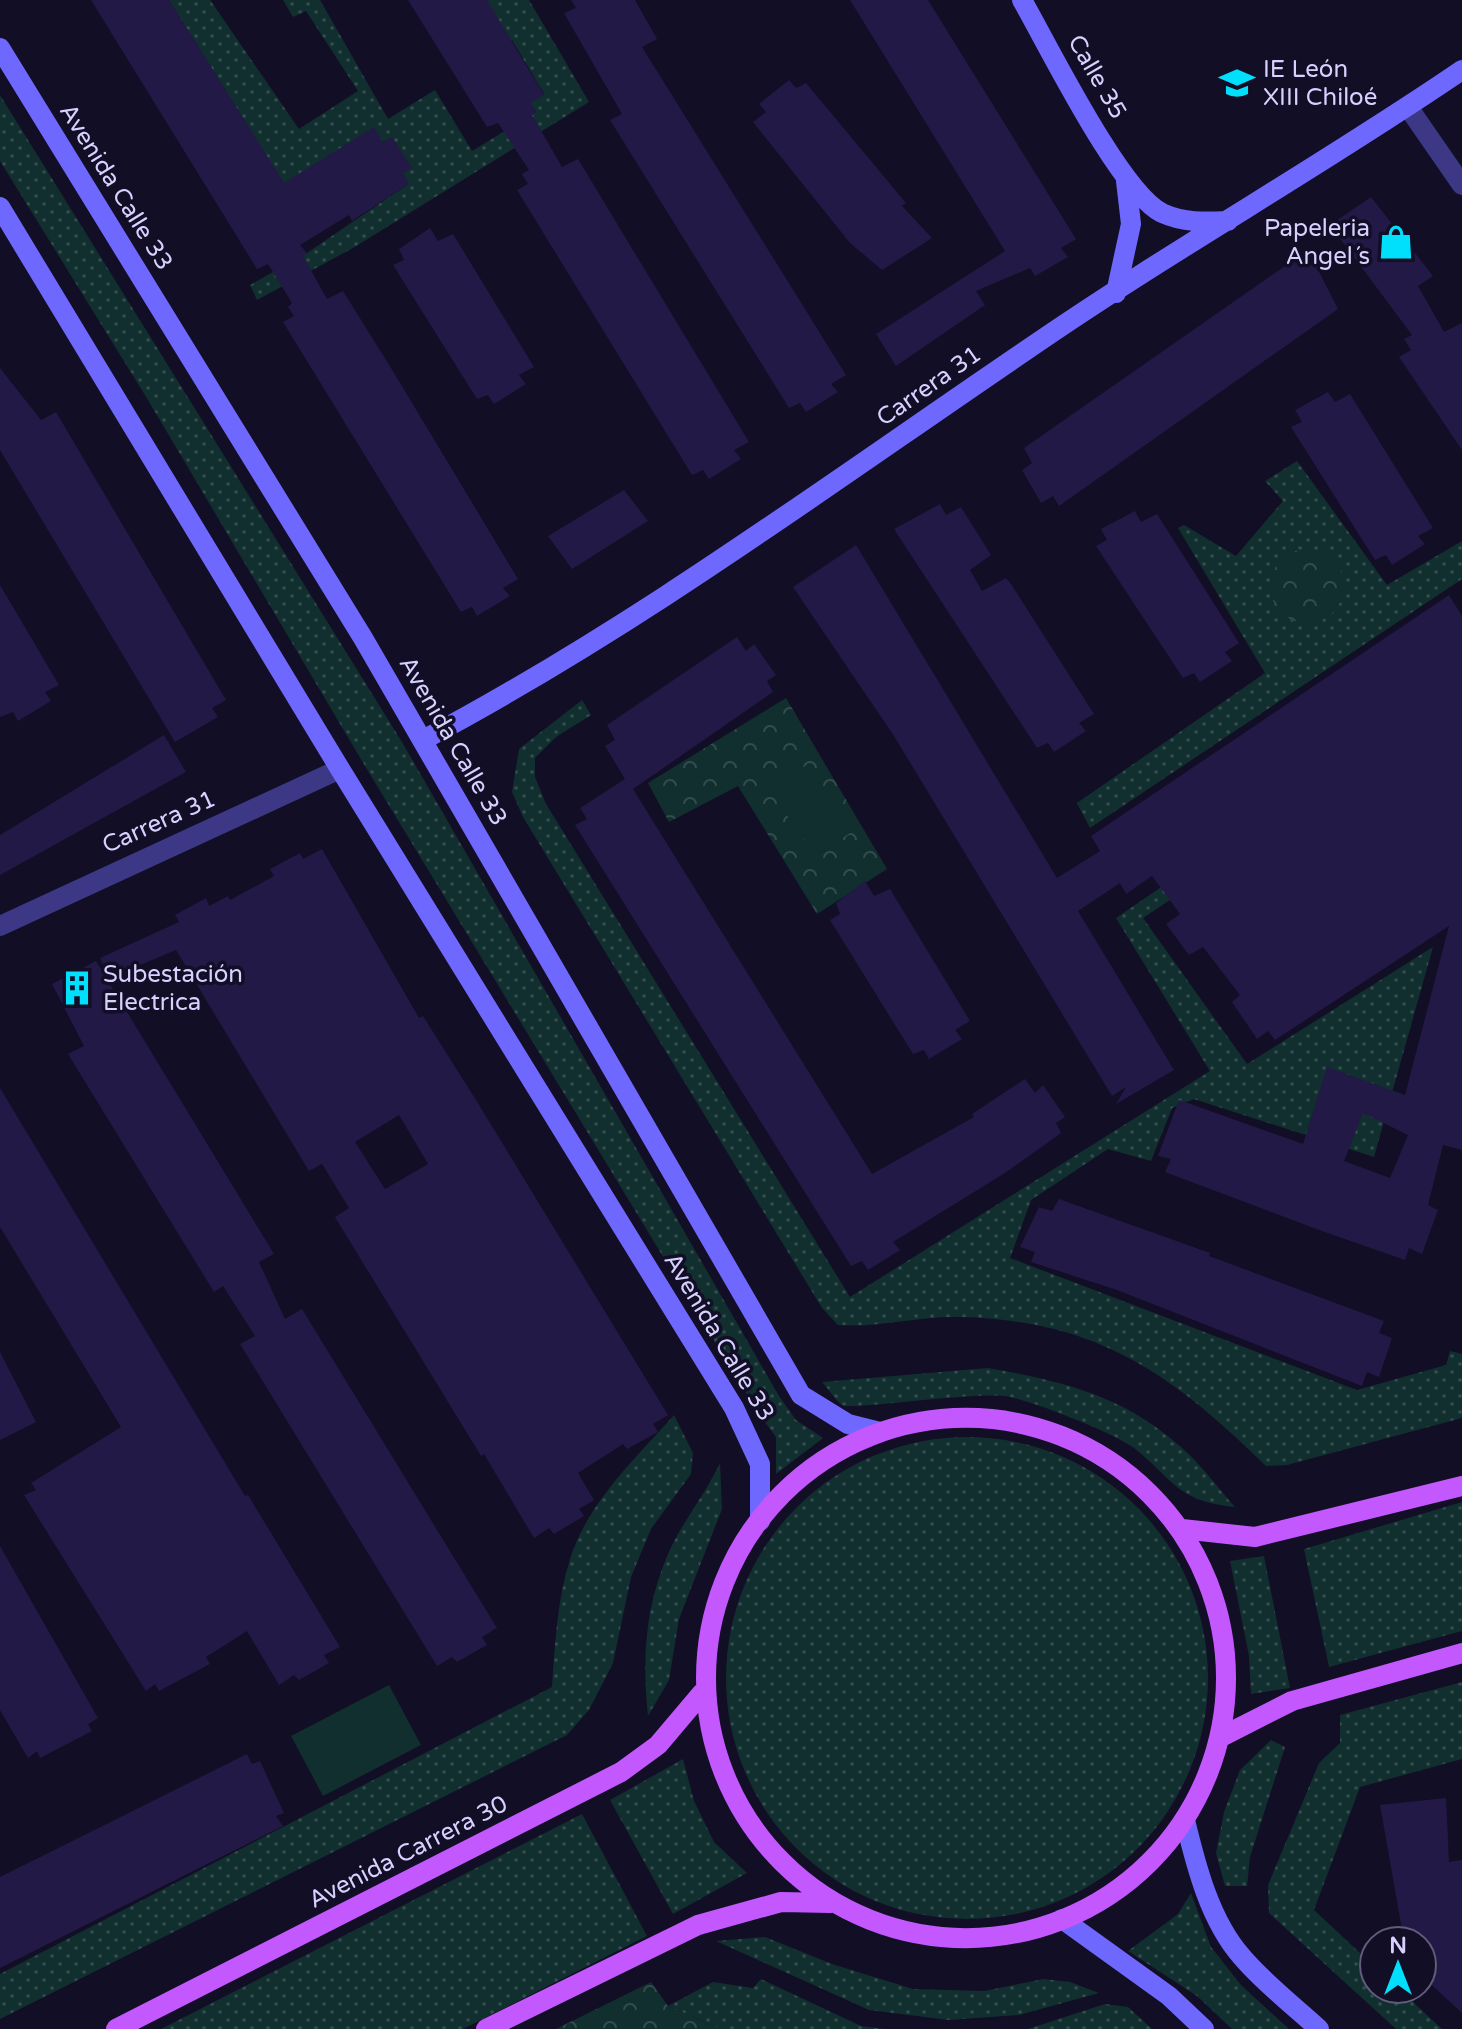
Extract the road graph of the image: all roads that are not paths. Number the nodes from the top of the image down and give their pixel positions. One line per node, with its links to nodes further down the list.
1 (1022, 0): 5 (main road, Calle 35)
2 (0, 48): 10 (main road, Avenida Calle 33)
3 (1462, 70): 4 (main road, Carrera 31)
4 (1408, 107): 6 (street); 8 (main road, Carrera 31)
5 (1126, 181): 8 (main road, Calle 35); 9 (main road, Calle 35)
6 (1462, 185)
7 (0, 207): 11 (main road, Avenida Calle 33)
8 (1228, 221): 9 (main road, Carrera 31)
9 (1116, 293): 10 (main road, Carrera 31)
10 (423, 740): 13 (main road, Avenida Calle 33)
11 (340, 769): 12 (street, Carrera 31); 15 (main road, Avenida Calle 33)
12 (0, 926)
13 (880, 1432): 15 (main road); 16 (main road)
14 (1462, 1486): 16 (main road)
15 (760, 1521): 18 (main road)
16 (1182, 1529): 19 (main road)
17 (1462, 1653): 19 (main road)
18 (702, 1693): 21 (main road); 23 (main road, Avenida Carrera 30)
19 (1221, 1737): 20 (main road)
20 (1185, 1820): 22 (main road); 26 (main road)
21 (831, 1903): 22 (main road); 24 (main road)
22 (1062, 1919): 25 (main road)
23 (116, 2029)
24 (486, 2029)
25 (1204, 2029)
26 (1319, 2029)

